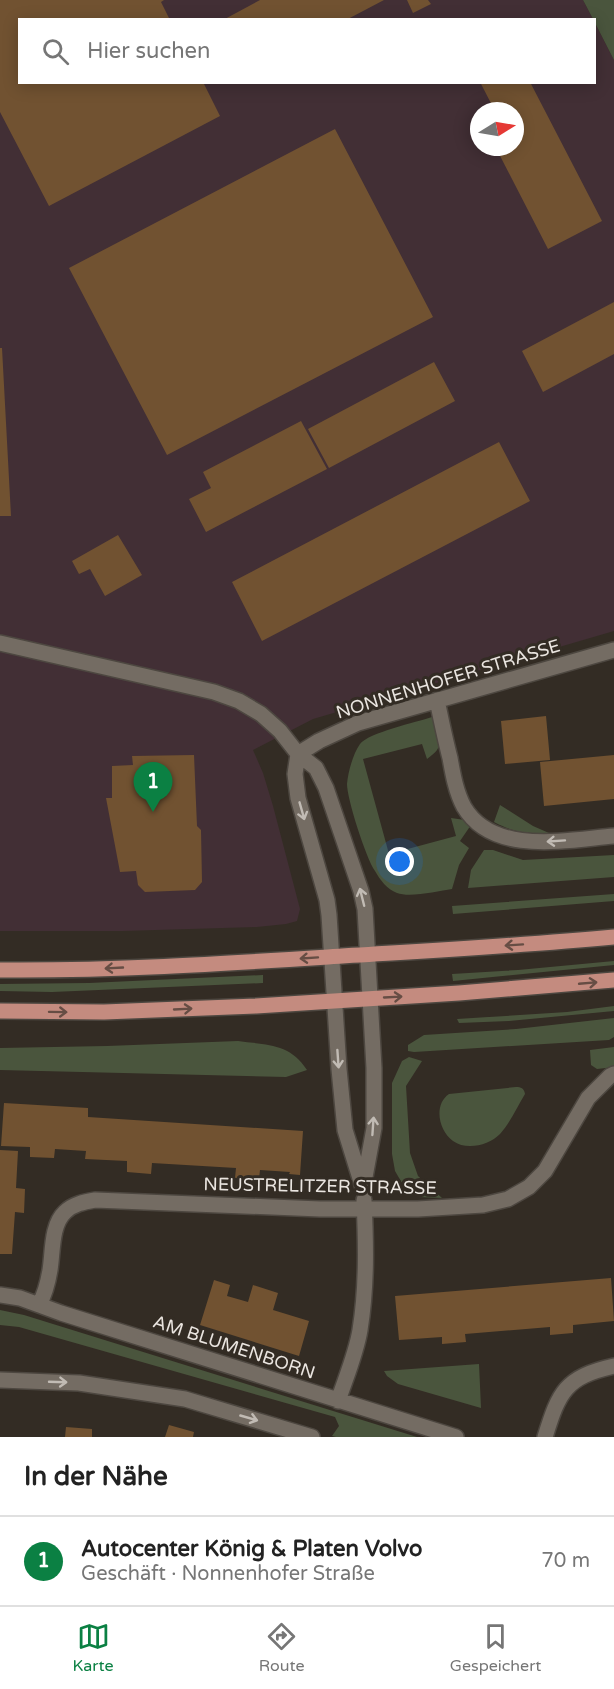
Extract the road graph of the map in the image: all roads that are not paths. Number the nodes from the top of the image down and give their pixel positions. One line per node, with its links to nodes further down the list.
1 (0, 643): 4 (street)
2 (614, 650): 3 (street, NONNENHOFER STRASSE)
3 (437, 700): 4 (street, NONNENHOFER STRASSE); 5 (street, one-way to 3)
4 (298, 754): 7 (street, one-way to 4); 8 (street, one-way to 8)
5 (614, 836)
6 (614, 937): 7 (main road, one-way to 7)
7 (368, 955): 8 (main road); 11 (street)
8 (332, 957): 9 (main road, one-way to 9); 12 (street)
9 (0, 970)
10 (614, 980): 11 (main road, one-way to 10)
11 (370, 999): 12 (main road); 15 (street, one-way to 11)
12 (335, 1001): 13 (main road, one-way to 12); 15 (street, one-way to 15)
13 (0, 1011)
14 (614, 1074): 16 (street, NEUSTRELITZER STRASSE)
15 (363, 1188): 16 (street)
16 (364, 1209): 18 (street, NEUSTRELITZER STRASSE); 21 (street)
17 (0, 1295): 18 (street, AM BLUMENBORN)
18 (39, 1305): 21 (street, AM BLUMENBORN)
19 (614, 1366): 24 (street)
20 (0, 1380): 22 (street, one-way to 22)
21 (338, 1401): 23 (street, AM BLUMENBORN)
22 (312, 1437)
23 (456, 1437)
24 (545, 1437)

